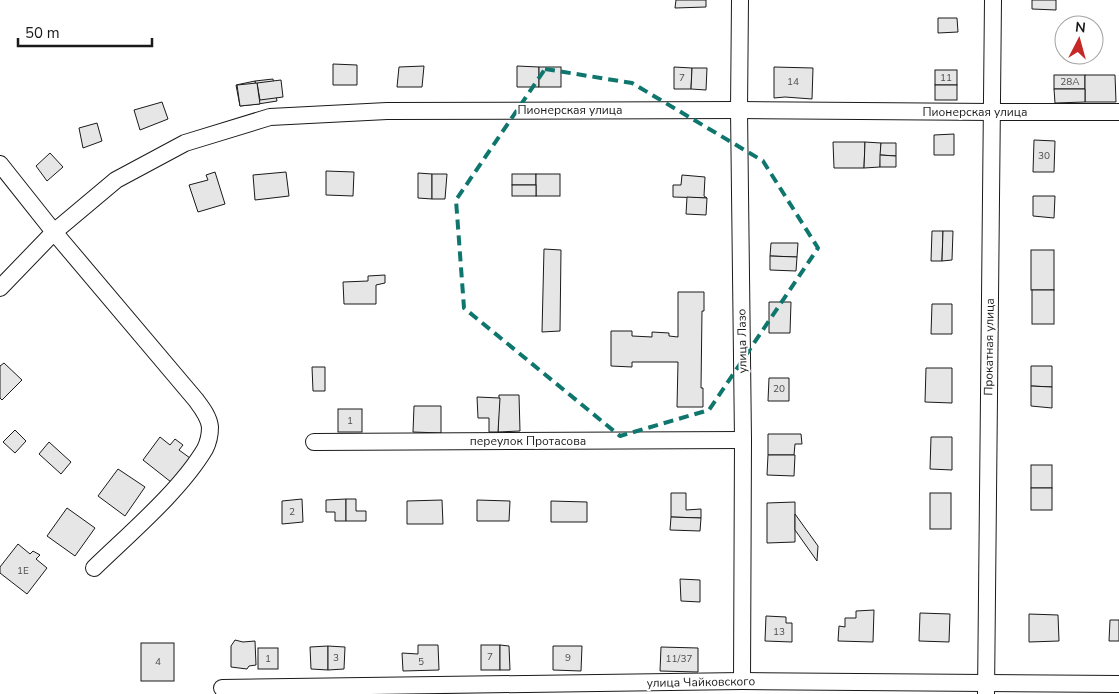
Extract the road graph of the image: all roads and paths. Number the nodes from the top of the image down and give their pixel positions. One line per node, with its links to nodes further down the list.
1 (740, 0): 3 (street, улица Лазо)
2 (993, 0): 4 (street, Прокатная улица)
3 (738, 110): 4 (street, Пионерская улица); 7 (street, Пионерская улица); 9 (street, улица Лазо)
4 (992, 112): 5 (street, Пионерская улица); 15 (street, Прокатная улица)
5 (1119, 112)
6 (0, 164): 7 (street)
7 (54, 232): 8 (street, Пионерская улица); 11 (street)
8 (0, 288)
9 (743, 440): 10 (street, переулок Протасова); 12 (street, улица Лазо)
10 (314, 442)
11 (94, 568)
12 (742, 681): 14 (street, улица Чайковского); 15 (street, улица Чайковского)
13 (1119, 684): 15 (street, улица Чайковского)
14 (222, 688)
15 (986, 689)

